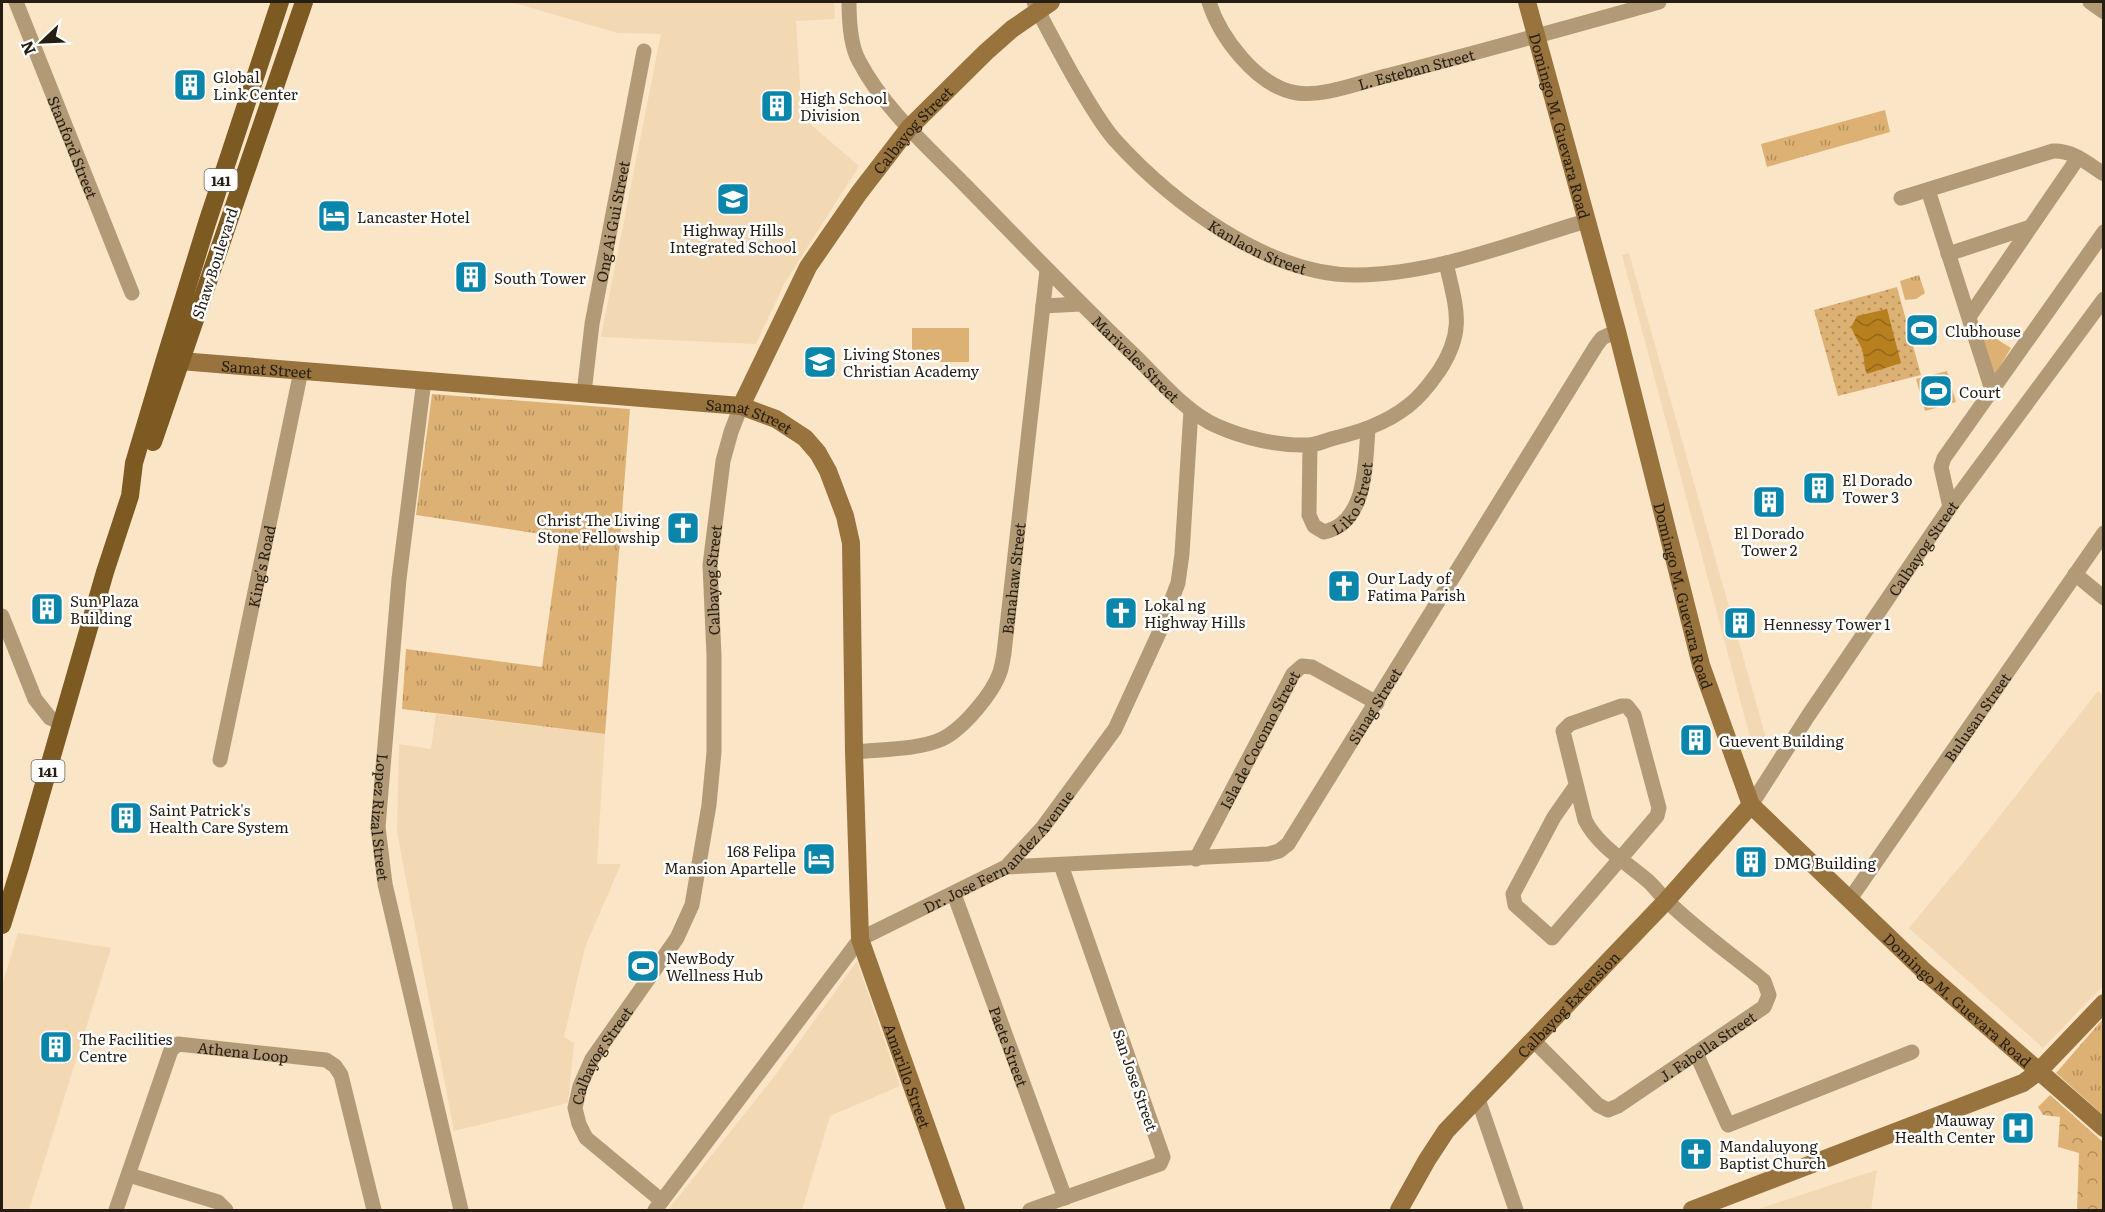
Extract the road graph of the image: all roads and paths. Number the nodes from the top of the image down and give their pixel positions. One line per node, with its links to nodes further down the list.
1 (16, 2): 24 (street, Stanford Street)
2 (280, 2): 39 (main road, Shaw Boulevard / 141)
3 (304, 2): 30 (main road, Shaw Boulevard / 141)
4 (849, 2): 13 (street, Mariveles Street)
5 (1209, 2): 11 (street, L. Esteban Street)
6 (1527, 2): 11 (main road, Domingo M. Guevara Road)
7 (1659, 2): 11 (street, L. Esteban Street)
8 (2090, 2): 10 (street)
9 (1041, 4): 13 (main road, Calbayog Street); 22 (street, Kanlaon Street)
10 (2103, 12)
11 (1537, 36): 18 (main road, Domingo M. Guevara Road)
12 (644, 51): 34 (street, Ong Ai Gui Street)
13 (909, 128): 23 (street, Mariveles Street); 35 (main road, Calbayog Street)
14 (2078, 158): 15 (street); 16 (street); 19 (street)
15 (2103, 174)
16 (1928, 190): 17 (street); 21 (street)
17 (1901, 198)
18 (1586, 221): 22 (street, Kanlaon Street); 29 (main road, Domingo M. Guevara Road)
19 (2030, 227): 21 (street); 28 (street)
20 (2103, 232): 33 (street)
21 (1948, 254): 28 (street)
22 (1446, 263): 37 (street, Mariveles Street)
23 (1047, 270): 26 (street, Mariveles Street); 27 (street, Banahaw Street)
24 (132, 293)
25 (2103, 299): 40 (street, Calbayog Street)
26 (1081, 304): 27 (street); 36 (street, Mariveles Street)
27 (1042, 306): 47 (street, Banahaw Street)
28 (1969, 317): 33 (street)
29 (1617, 331): 45 (street, Sinag Street); 50 (main road, Domingo M. Guevara Road)
30 (180, 361): 31 (main road, Samat Street); 39 (main road, Shaw Boulevard / 141)
31 (301, 371): 32 (main road, Samat Street); 48 (street, King's Road)
32 (424, 380): 34 (main road, Samat Street); 73 (street, Lopez Rizal Street)
33 (1992, 390): 40 (street)
34 (584, 393): 35 (main road, Samat Street)
35 (741, 406): 47 (main road, Samat Street); 69 (street, Calbayog Street)
36 (1191, 410): 38 (street, Mariveles Street); 54 (street, Dr. Jose Fernandez Avenue)
37 (1368, 430): 38 (street, Mariveles Street); 38 (street, Liko Street)
38 (1310, 445)
39 (132, 489): 46 (main road, Shaw Boulevard / 141)
40 (1950, 507): 50 (street, Calbayog Street)
41 (2103, 534): 42 (street, Bulusan Street)
42 (2075, 574): 43 (street); 56 (street, Bulusan Street)
43 (2103, 598)
44 (2, 616): 46 (street)
45 (1377, 703): 52 (street, Sinag Street); 52 (street, Isla de Cocomo Street)
46 (61, 723): 58 (main road, Shaw Boulevard / 141)
47 (854, 752): 59 (main road, Samat Street)
48 (220, 760)
49 (1575, 787): 51 (street, J. Fabella Street); 51 (street); 51 (street, J. Fabella Street)
50 (1751, 805): 56 (main road, Domingo M. Guevara Road); 57 (main road, Calbayog Extension)
51 (1620, 858): 57 (street, J. Fabella Street)
52 (1196, 859): 53 (street, Sinag Street)
53 (1060, 865): 54 (street, Sinag Street); 68 (street, San Jose Street)
54 (1006, 867): 55 (street, Dr. Jose Fernandez Avenue)
55 (954, 894): 59 (street, Dr. Jose Fernandez Avenue); 68 (street, Paete Street)
56 (1850, 899): 64 (main road, Domingo M. Guevara Road)
57 (1666, 901): 61 (main road, Calbayog Extension); 63 (street, J. Fabella Street)
58 (2, 925)
59 (860, 939): 69 (street, Dr. Jose Fernandez Avenue); 74 (main road, Amarillo Street)
60 (2103, 1003): 64 (main road)
61 (1534, 1041): 63 (street, J. Fabella Street); 65 (main road, Calbayog Extension)
62 (1912, 1052): 63 (street)
63 (1696, 1053)
64 (2038, 1072): 66 (main road, Domingo M. Guevara Road); 78 (main road)
65 (1477, 1096): 76 (main road, Calbayog Extension); 77 (street)
66 (2103, 1128)
67 (129, 1175): 70 (street, Athena Loop); 71 (street); 72 (street, Athena Loop)
68 (1065, 1198): 75 (street, San Jose Street)
69 (658, 1206)
70 (116, 1210)
71 (226, 1210)
72 (374, 1210)
73 (461, 1210)
74 (956, 1210)
75 (1030, 1210)
76 (1399, 1210)
77 (1516, 1210)
78 (1692, 1210)

